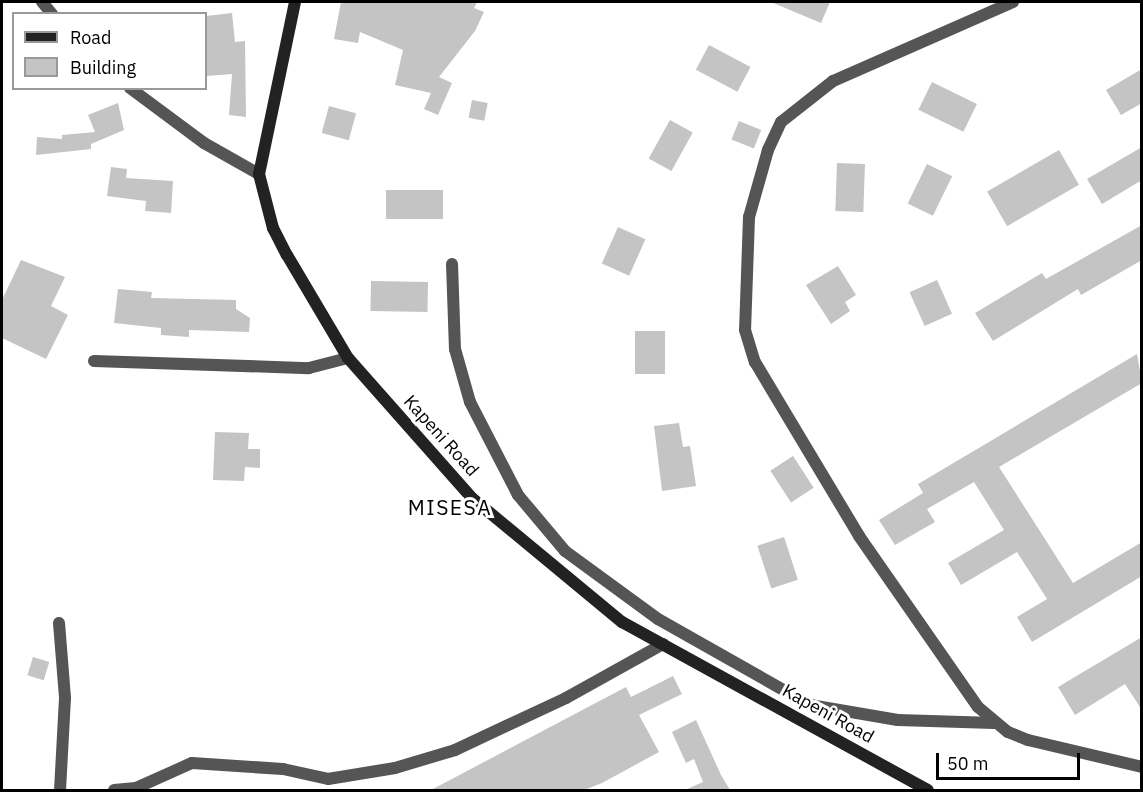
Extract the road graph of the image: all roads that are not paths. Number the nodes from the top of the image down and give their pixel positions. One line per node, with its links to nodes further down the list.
1 (295, 2): 4 (main road, Kapeni Road)
2 (1013, 2): 10 (street)
3 (133, 90): 4 (street)
4 (259, 174): 6 (main road, Kapeni Road)
5 (452, 264): 10 (street)
6 (348, 358): 7 (street); 9 (main road, Kapeni Road)
7 (94, 361)
8 (59, 623): 12 (street)
9 (663, 644): 13 (street); 14 (main road, Kapeni Road)
10 (994, 723): 11 (street)
11 (1142, 767)
12 (60, 790)
13 (114, 790)
14 (928, 790)

